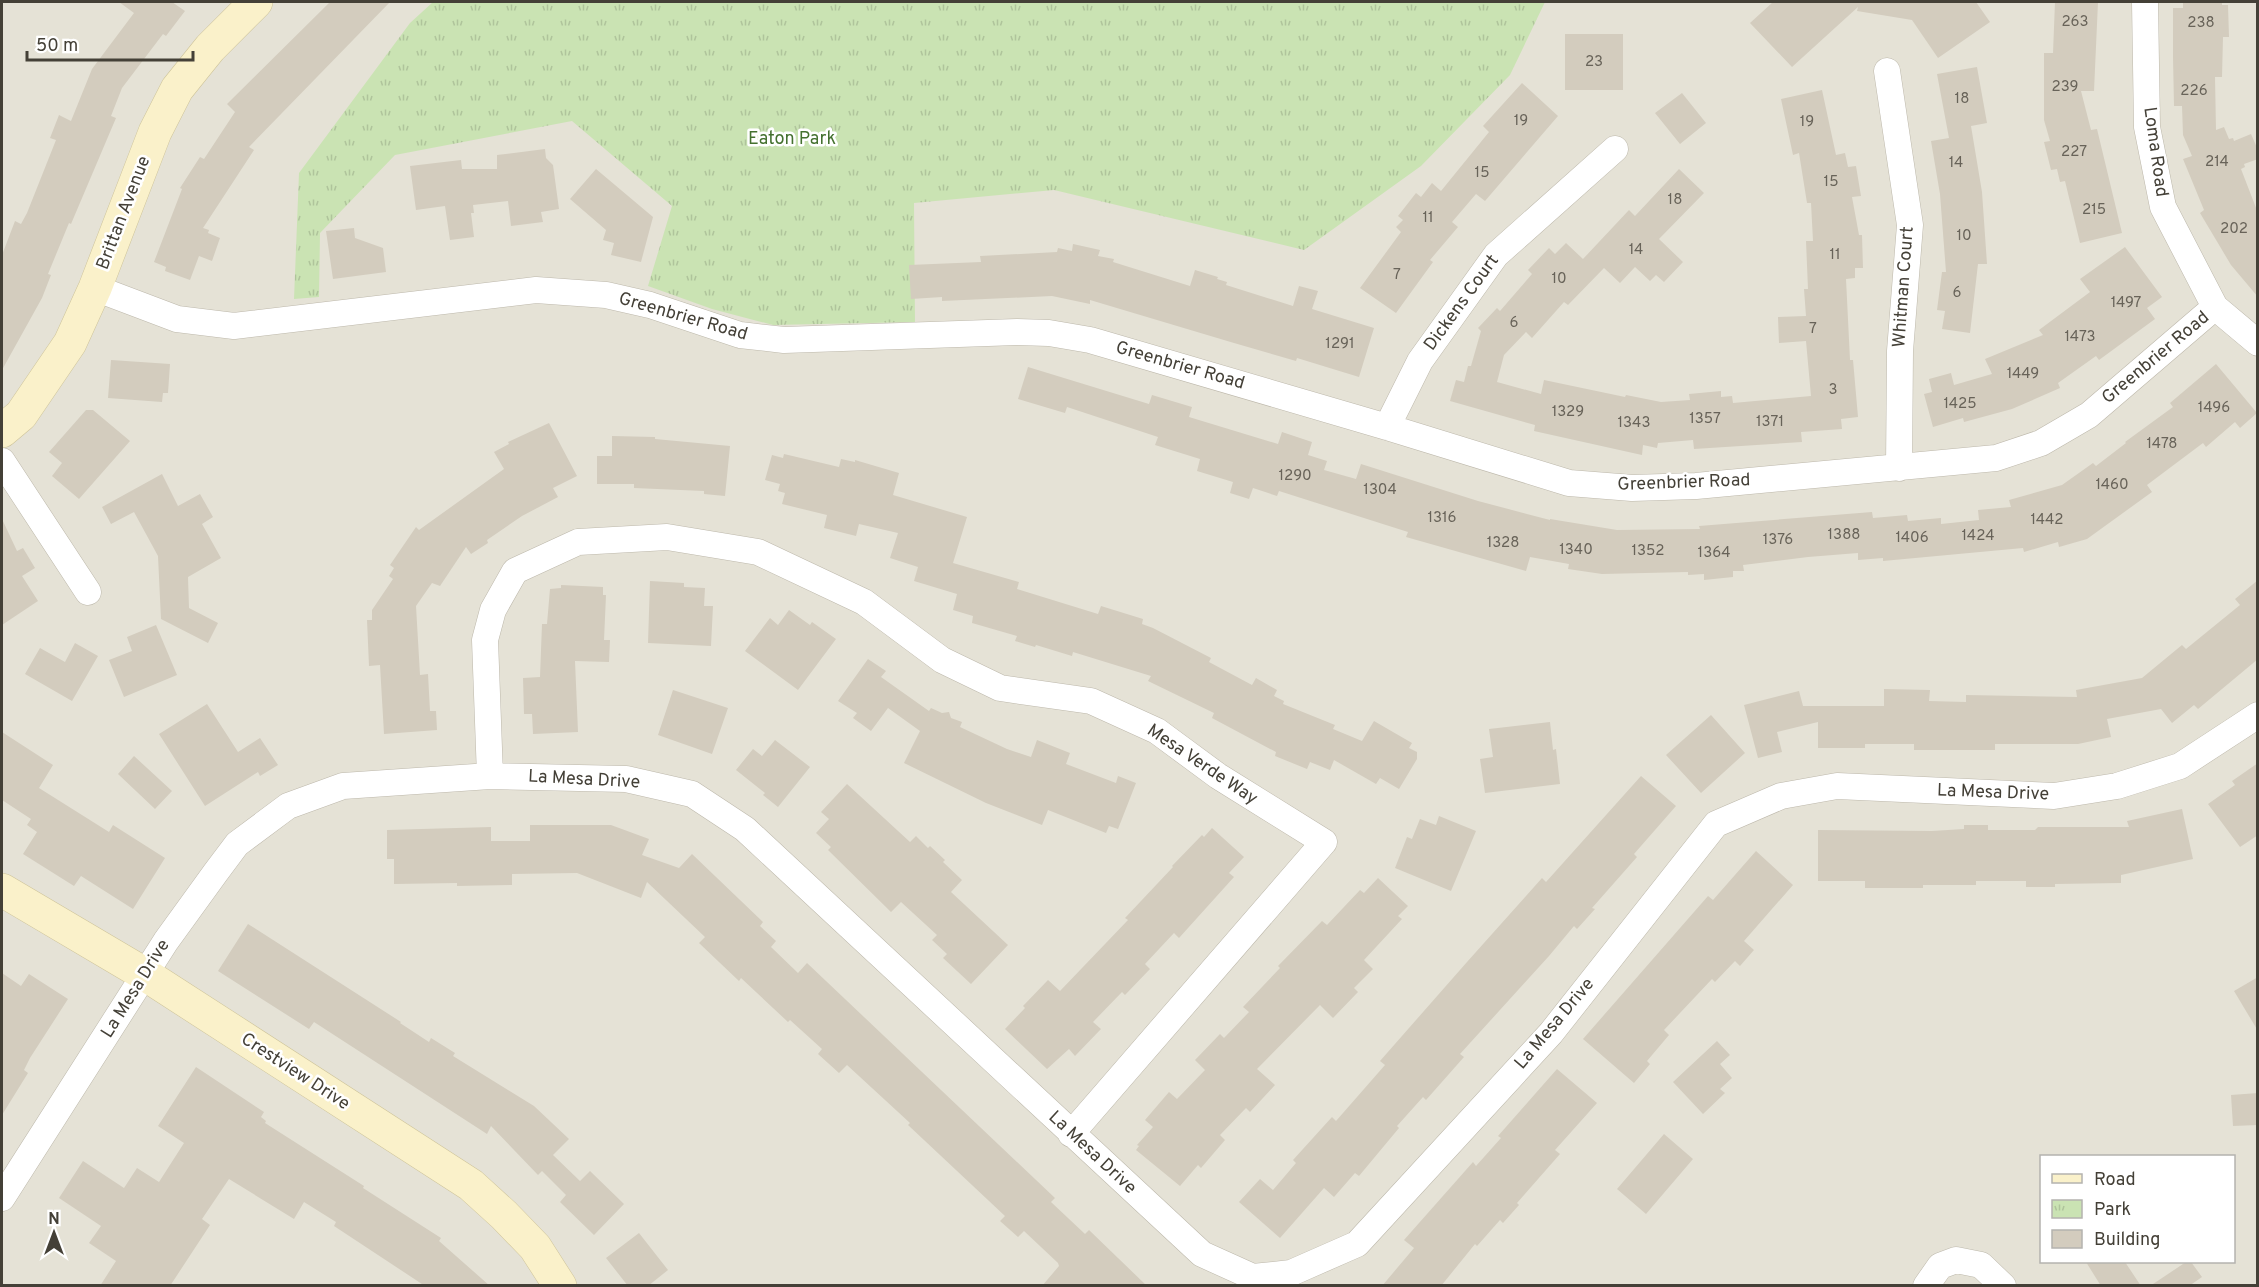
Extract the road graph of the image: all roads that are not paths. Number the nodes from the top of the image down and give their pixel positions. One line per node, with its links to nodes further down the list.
1 (256, 2): 5 (main road, Brittan Avenue)
2 (2145, 2): 6 (street, Loma Road)
3 (1887, 72): 11 (street, Whitman Court)
4 (1615, 149): 8 (street, Dickens Court)
5 (95, 288): 8 (street, Greenbrier Road); 9 (main road, Brittan Avenue)
6 (2215, 307): 7 (street, Loma Road); 11 (street, Greenbrier Road)
7 (2258, 343)
8 (1387, 427): 11 (street, Greenbrier Road)
9 (2, 431)
10 (2, 461): 12 (street)
11 (1899, 468)
12 (88, 592)
13 (2258, 715): 19 (street, La Mesa Drive)
14 (490, 776): 16 (street, La Mesa Drive); 17 (street, La Mesa Drive); 17 (street, Mesa Verde Way)
15 (5, 899): 16 (main road, Crestview Drive)
16 (146, 975): 18 (street, La Mesa Drive); 20 (main road, Crestview Drive)
17 (1071, 1134): 19 (street, La Mesa Drive)
18 (2, 1198)
19 (1292, 1279)
20 (560, 1286)
21 (1926, 1286): 22 (street)
22 (2003, 1286)

